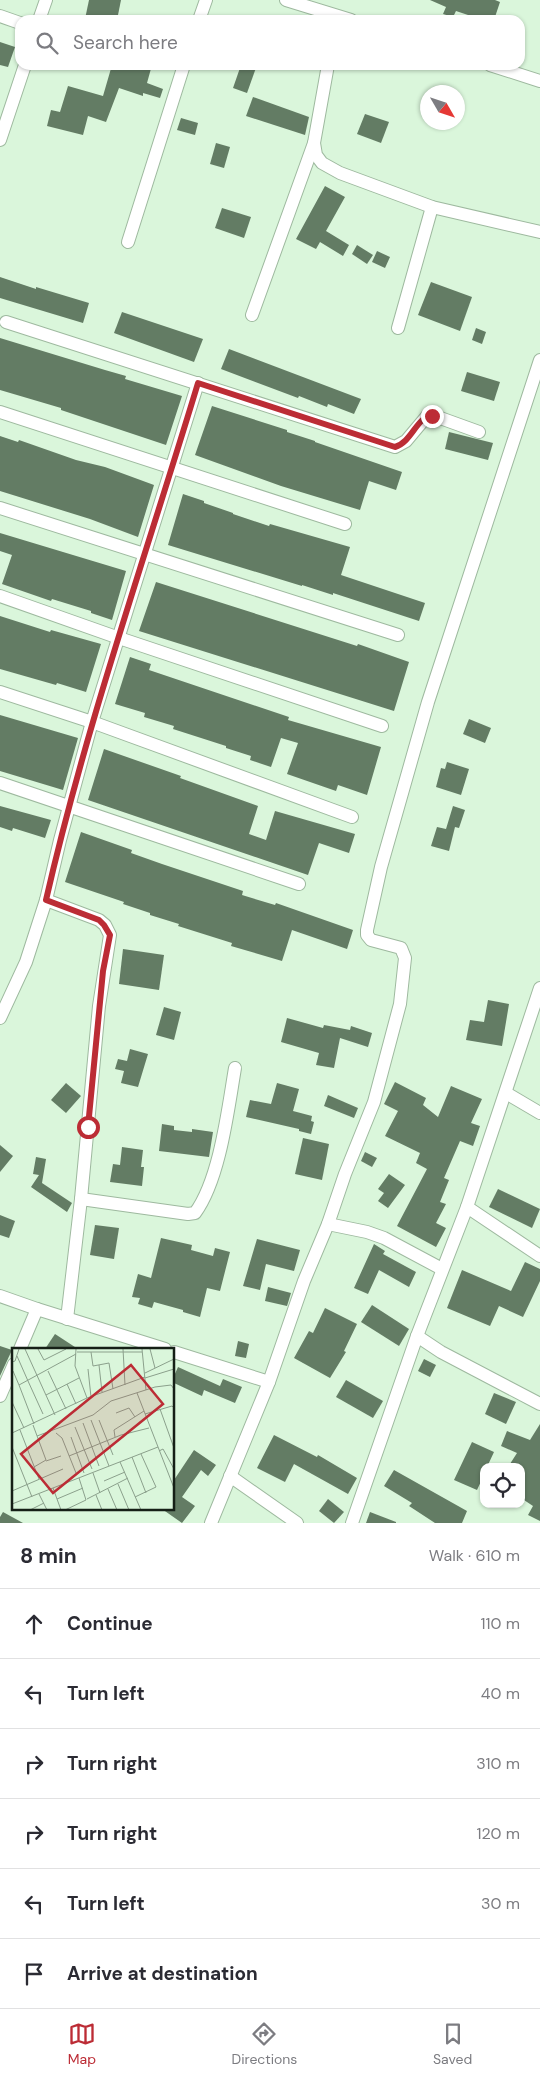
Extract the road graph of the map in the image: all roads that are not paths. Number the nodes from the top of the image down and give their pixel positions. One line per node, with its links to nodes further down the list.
1 (46, 0): 4 (street)
2 (206, 0): 5 (street)
3 (286, 0): 6 (street)
4 (41, 15)
5 (201, 15)
6 (328, 15)
7 (0, 16): 8 (street)
8 (15, 21)
9 (23, 70): 14 (street)
10 (182, 70): 18 (street)
11 (327, 70): 15 (street)
12 (506, 70): 13 (street)
13 (540, 81)
14 (0, 140)
15 (314, 143): 16 (street); 19 (street)
16 (432, 207): 17 (street); 21 (street)
17 (540, 232)
18 (128, 242)
19 (252, 315)
20 (6, 322): 23 (street)
21 (398, 328)
22 (540, 360): 48 (street)
23 (198, 383): 25 (street); 26 (street)
24 (0, 412): 26 (street)
25 (480, 432)
26 (172, 467): 28 (street); 29 (street)
27 (0, 508): 29 (street)
28 (345, 524)
29 (145, 555): 31 (street); 32 (street)
30 (0, 596): 32 (street)
31 (398, 635)
32 (119, 638): 34 (street); 35 (street)
33 (0, 692): 34 (street)
34 (92, 722): 37 (street); 38 (street)
35 (382, 726)
36 (0, 783): 37 (street)
37 (69, 805): 39 (street); 40 (street)
38 (352, 817)
39 (299, 884)
40 (46, 900): 42 (street); 46 (street)
41 (540, 988): 44 (street)
42 (0, 1018)
43 (235, 1068): 46 (street)
44 (506, 1093): 45 (street); 47 (street)
45 (540, 1114)
46 (82, 1199): 53 (street)
47 (466, 1207): 49 (street); 50 (street)
48 (328, 1224): 50 (street); 59 (street)
49 (540, 1256)
50 (442, 1268): 54 (street)
51 (0, 1296): 52 (street)
52 (37, 1310): 53 (street); 55 (street)
53 (67, 1319): 56 (street)
54 (417, 1336): 61 (street); 65 (street)
55 (20, 1348)
56 (162, 1348)
57 (175, 1352): 59 (street)
58 (12, 1369): 60 (street)
59 (269, 1382): 62 (street)
60 (0, 1396)
61 (540, 1404)
62 (230, 1476): 63 (street); 64 (street)
63 (211, 1523)
64 (297, 1523)
65 (352, 1523)

